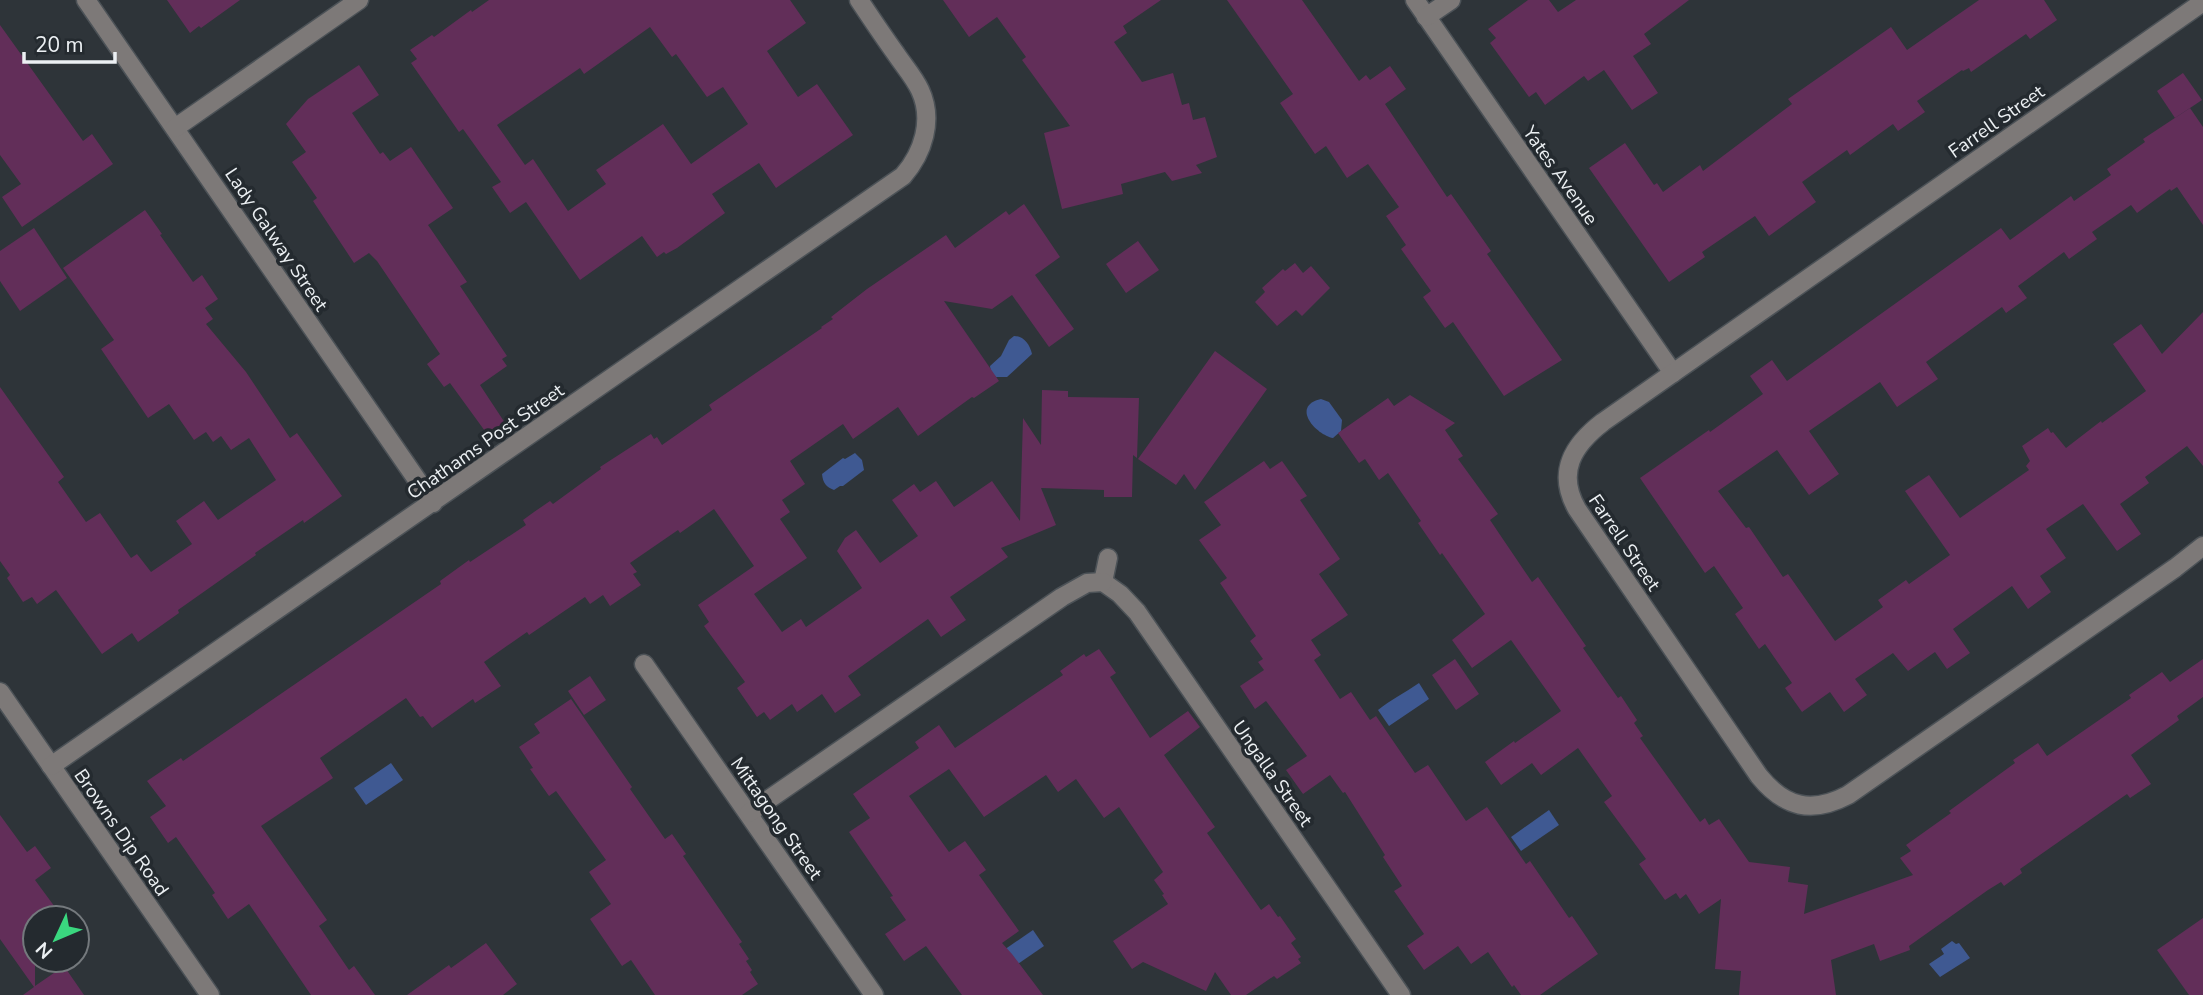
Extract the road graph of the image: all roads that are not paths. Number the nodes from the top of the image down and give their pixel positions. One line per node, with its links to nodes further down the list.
1 (86, 0): 8 (street, Lady Galway Street)
2 (359, 0): 8 (street)
3 (859, 0): 10 (street, Chathams Post Street)
4 (1415, 0): 7 (street, Yates Avenue)
5 (1451, 0): 7 (street)
6 (2203, 2): 9 (street, Farrell Street)
7 (1426, 17): 9 (street, Yates Avenue)
8 (175, 128): 10 (street, Lady Galway Street)
9 (1673, 373): 11 (street, Farrell Street)
10 (433, 503): 16 (street, Chathams Post Street)
11 (2203, 546)
12 (1108, 558): 13 (street)
13 (1103, 582): 17 (street); 20 (street, Ungalla Street)
14 (644, 664): 17 (street, Mittagong Street)
15 (0, 692): 16 (street, Browns Dip Road)
16 (51, 766): 18 (street, Browns Dip Road)
17 (749, 813): 19 (street, Mittagong Street)
18 (210, 995)
19 (874, 995)
20 (1401, 995)

